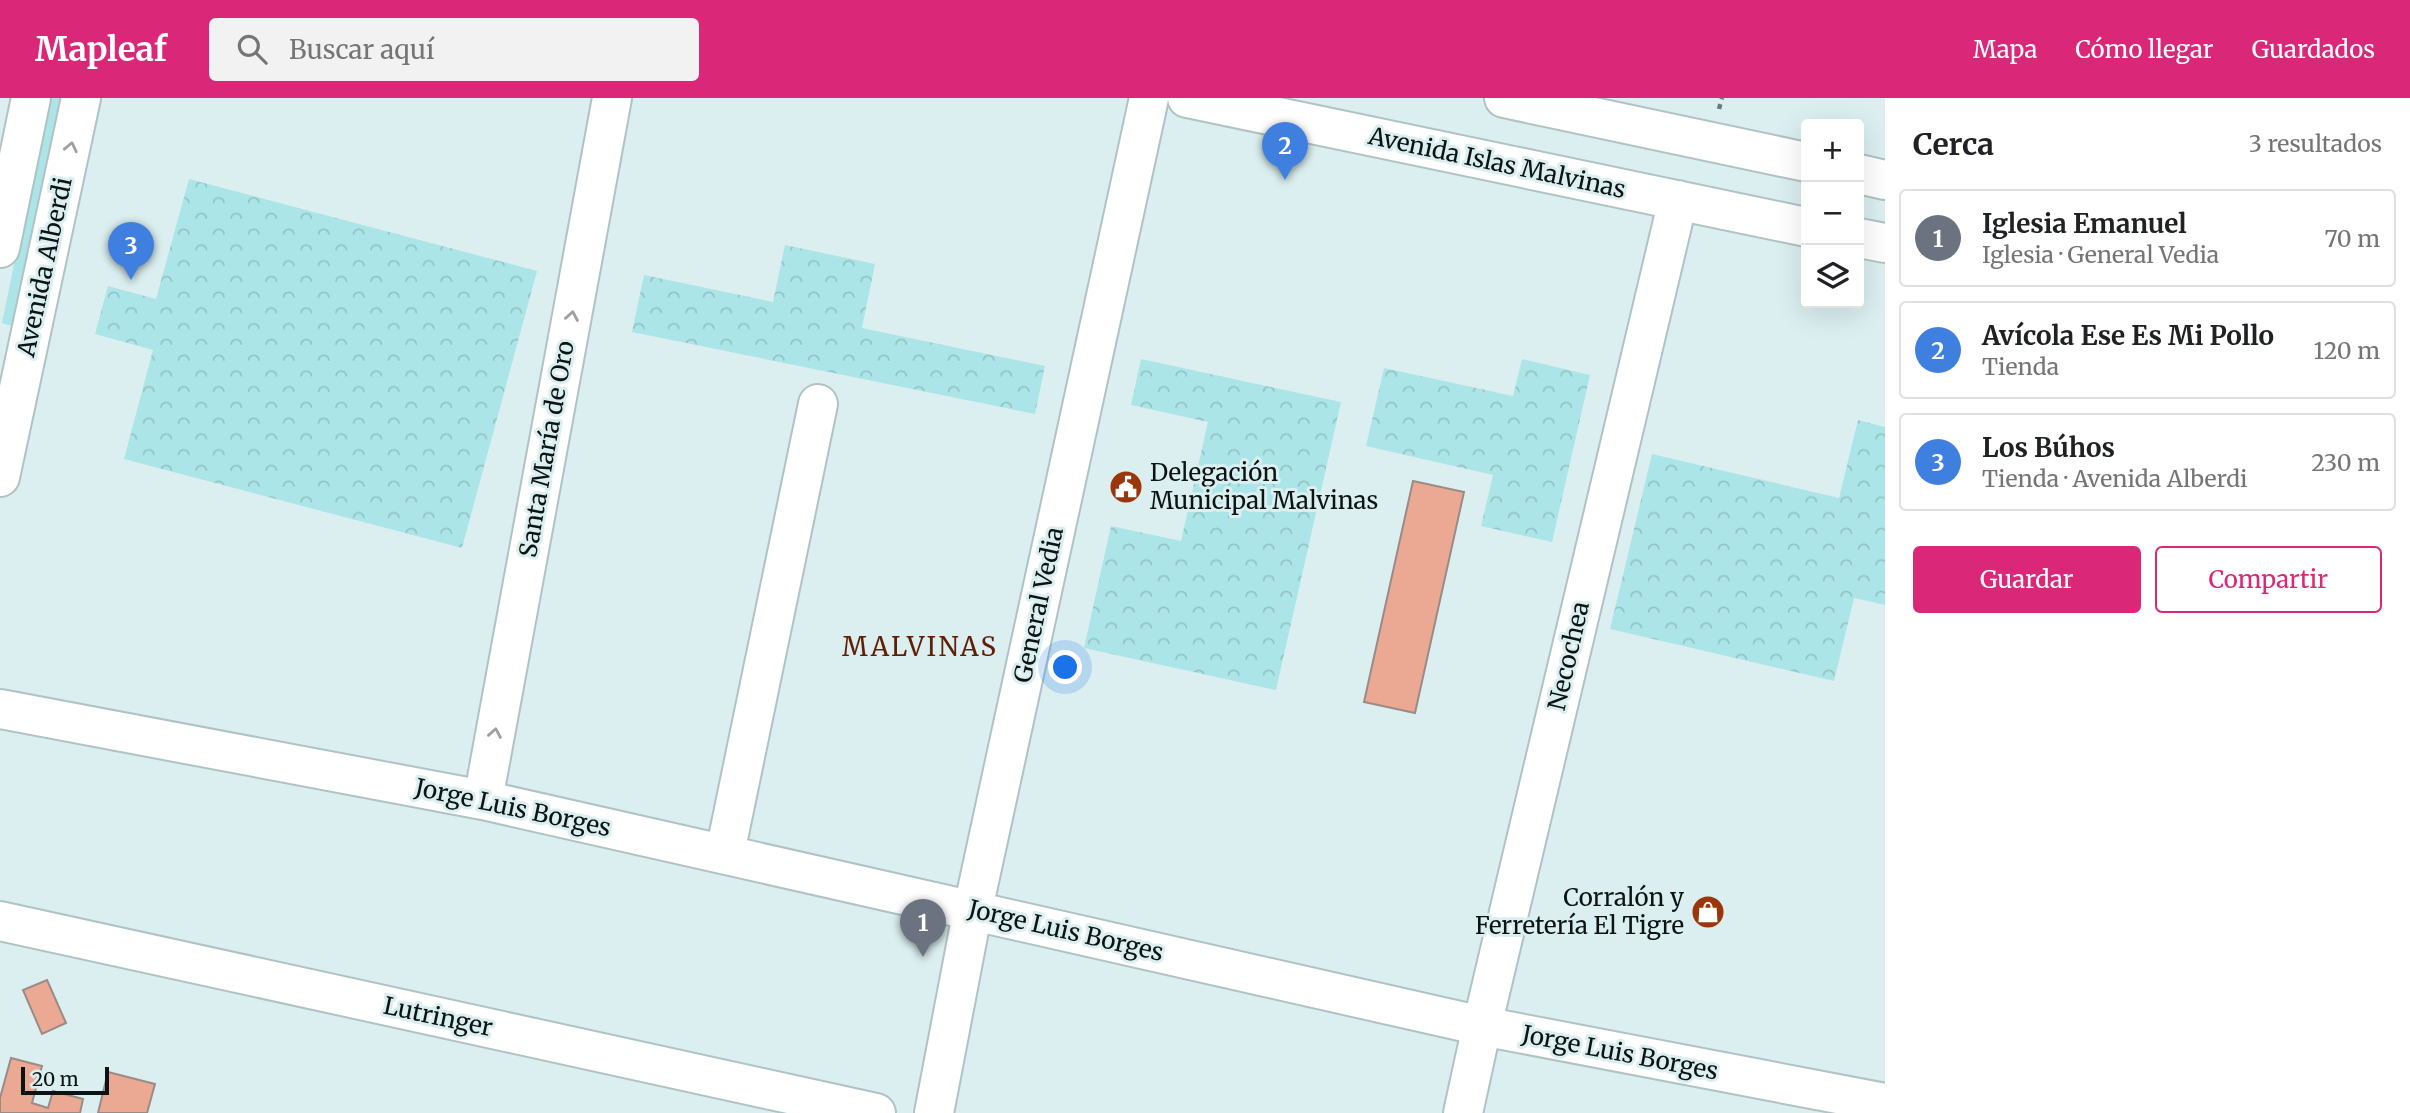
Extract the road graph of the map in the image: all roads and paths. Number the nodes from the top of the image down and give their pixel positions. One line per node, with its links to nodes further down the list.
1 (31, 98): 14 (street, Avenida Alberdi)
2 (81, 98): 15 (street, Avenida Alberdi, one-way to 2)
3 (612, 98): 19 (street, Santa María de Oro, one-way to 3)
4 (1149, 98): 21 (street, General Vedia)
5 (1187, 98): 10 (street, Avenida Islas Malvinas)
6 (1504, 98): 7 (street)
7 (1801, 161)
8 (1864, 175): 9 (street)
9 (1885, 180)
10 (1678, 200): 11 (street, Avenida Islas Malvinas); 23 (street, Necochea)
11 (1801, 226)
12 (1864, 239): 13 (street)
13 (1885, 243)
14 (0, 248)
15 (10, 382): 17 (street, Avenida Alberdi)
16 (818, 404): 20 (street)
17 (0, 477)
18 (0, 709): 19 (street, Jorge Luis Borges)
19 (483, 800): 20 (street, Jorge Luis Borges)
20 (725, 853): 21 (street, Jorge Luis Borges)
21 (973, 909): 23 (street, Jorge Luis Borges); 26 (street, General Vedia)
22 (0, 920): 25 (street, Lutringer)
23 (1482, 1026): 24 (street, Jorge Luis Borges); 27 (street, Necochea)
24 (1885, 1103)
25 (876, 1113)
26 (934, 1113)
27 (1463, 1113)

